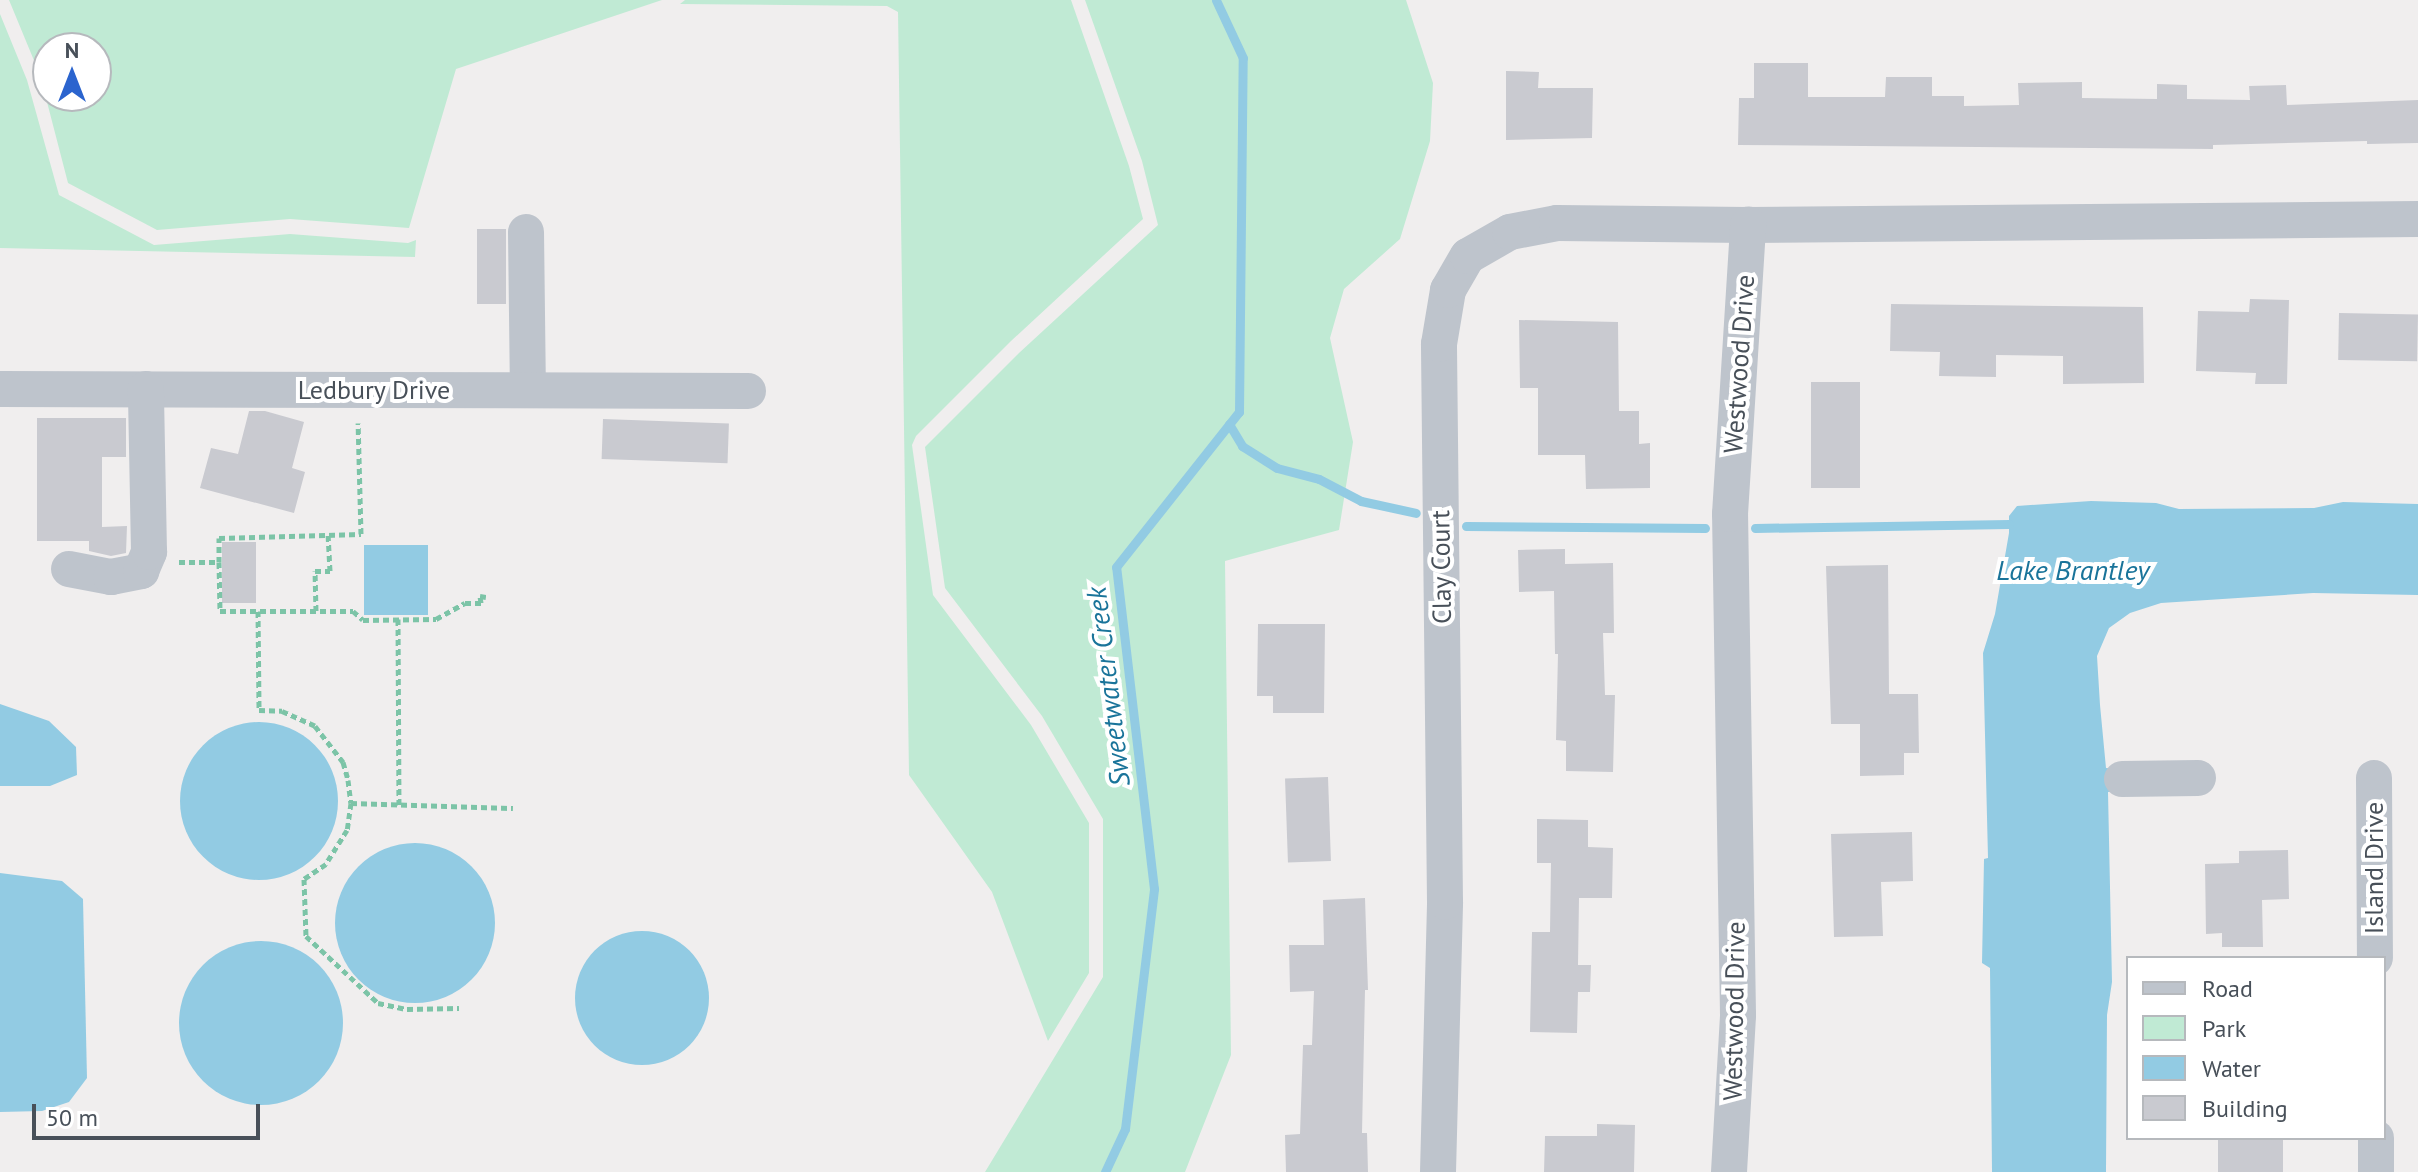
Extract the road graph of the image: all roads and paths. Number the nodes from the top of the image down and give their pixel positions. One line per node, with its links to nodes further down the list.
1 (2418, 219): 2 (street)
2 (1748, 225): 26 (street, Clay Court); 27 (street, Westwood Drive)
3 (526, 232): 7 (street)
4 (0, 389): 5 (street, Ledbury Drive)
5 (146, 389): 6 (street, Ledbury Drive); 10 (street)
6 (357, 390): 7 (street, Ledbury Drive); 9 (path)
7 (528, 390): 8 (street, Ledbury Drive)
8 (748, 391)
9 (328, 535): 11 (path); 15 (path)
10 (144, 562): 11 (path); 12 (street)
11 (219, 562): 14 (path)
12 (69, 569)
13 (486, 597): 16 (path)
14 (258, 611): 15 (path); 20 (path)
15 (316, 611): 16 (path)
16 (398, 619): 21 (path)
17 (2198, 778): 19 (street)
18 (2374, 778): 23 (street, Island Drive)
19 (2122, 779)
20 (351, 803): 21 (path); 24 (path)
21 (399, 805): 22 (path)
22 (513, 808)
23 (2375, 956)
24 (459, 1008)
25 (2376, 1140): 28 (street)
26 (1438, 1172)
27 (1729, 1172)
28 (2376, 1172)

